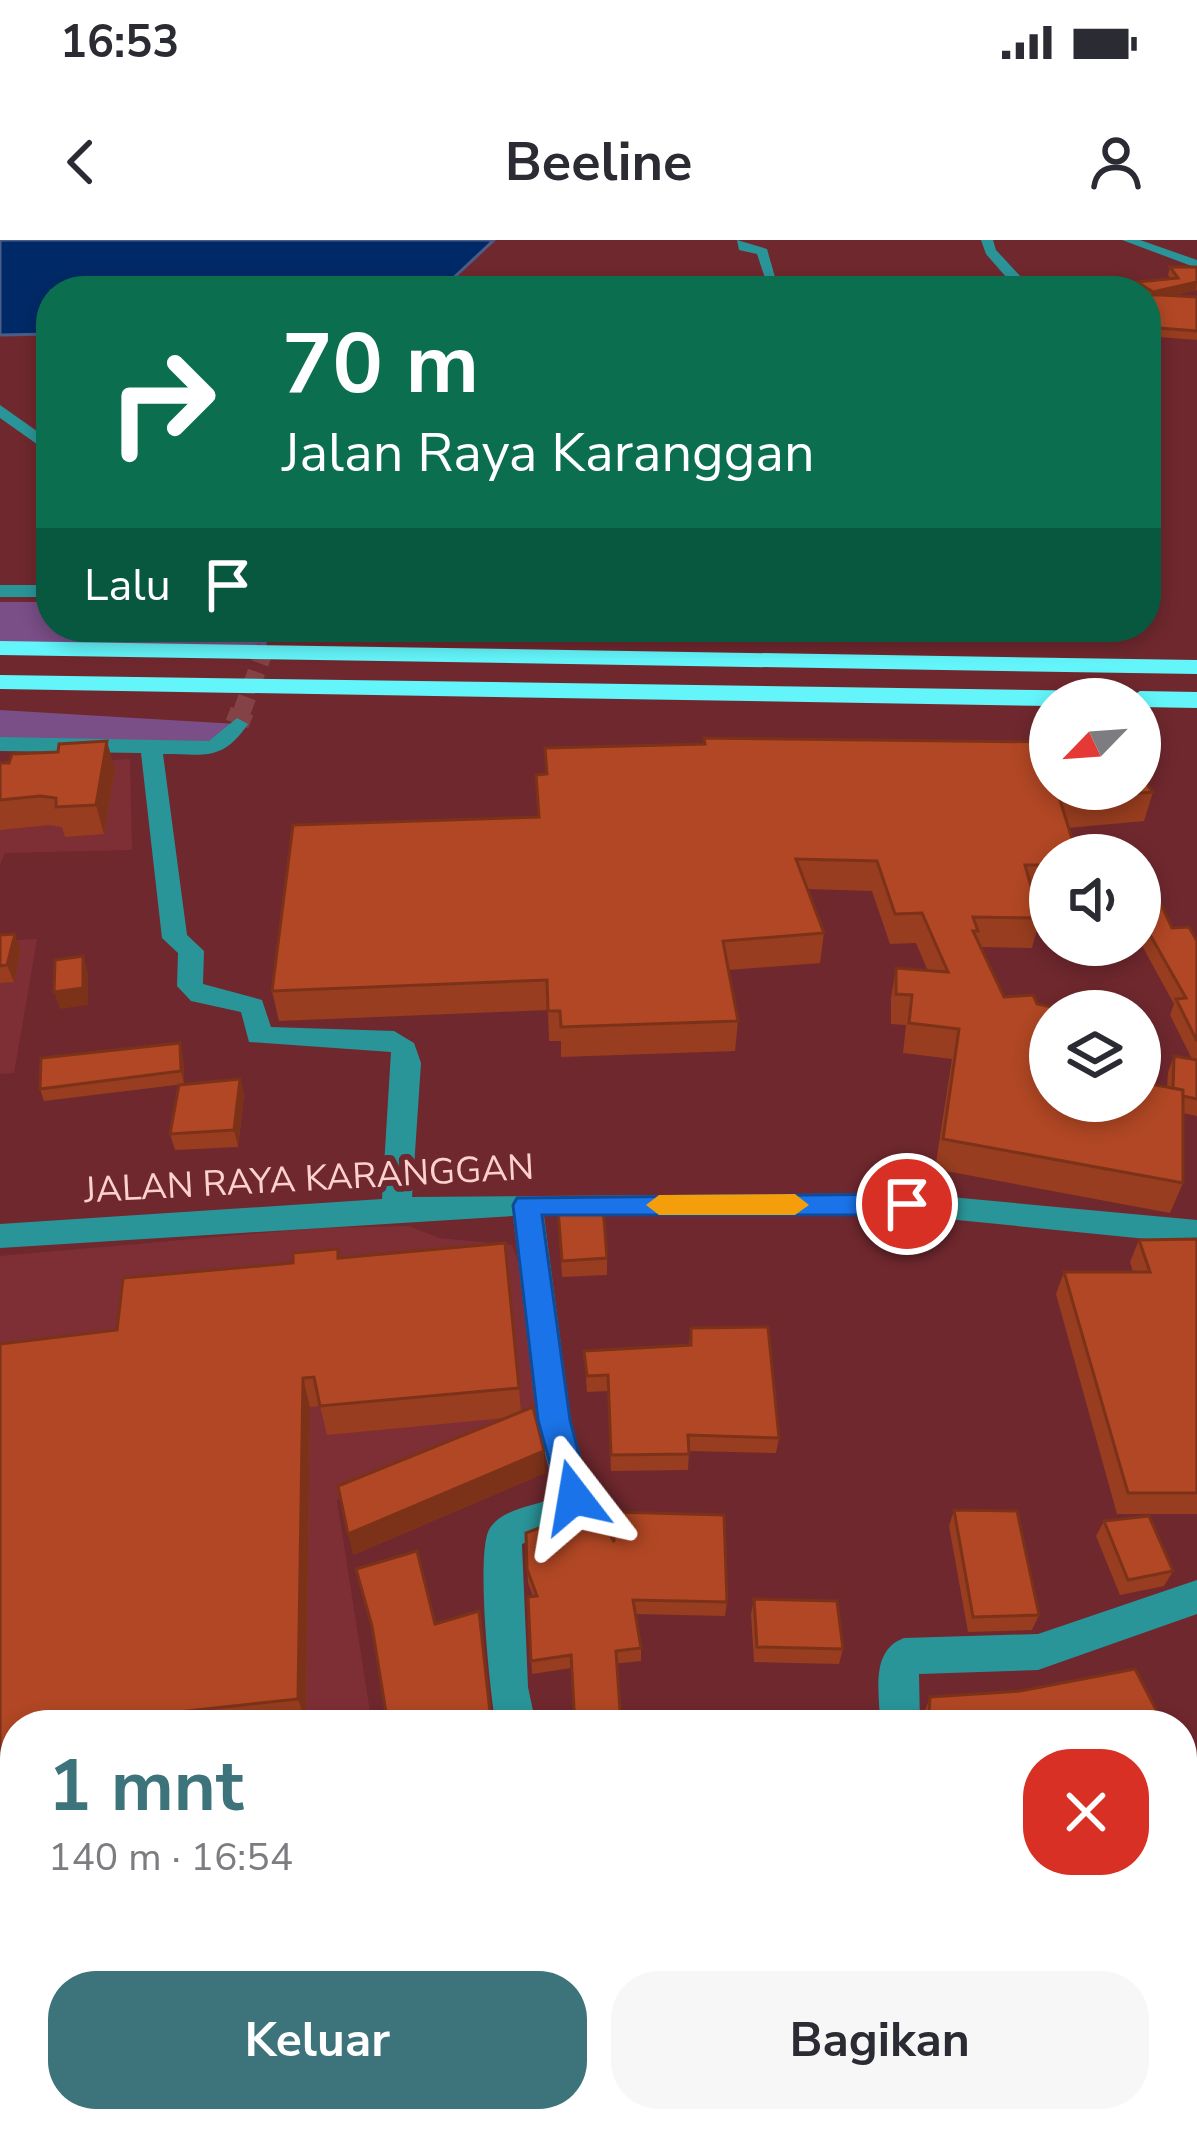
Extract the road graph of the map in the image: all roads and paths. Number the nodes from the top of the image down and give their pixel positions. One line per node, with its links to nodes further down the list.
1 (743, 240): 5 (street)
2 (987, 240): 6 (street)
3 (1128, 240): 4 (street)
4 (1197, 264)
5 (770, 276)
6 (1013, 276)
7 (0, 410): 8 (street)
8 (36, 438)
9 (0, 591): 10 (street)
10 (36, 591)
11 (0, 628): 12 (highway)
12 (36, 630)
13 (184, 642): 15 (highway)
14 (0, 648): 15 (highway)
15 (250, 653): 16 (highway)
16 (1197, 668)
17 (0, 682): 18 (highway)
18 (1029, 698)
19 (1161, 700): 20 (highway)
20 (1197, 700)
21 (238, 724): 23 (street)
22 (0, 744): 23 (street)
23 (151, 748): 25 (street)
24 (527, 1205): 25 (street, JALAN RAYA KARANGGAN); 26 (street, JALAN RAYA KARANGGAN); 29 (street)
25 (396, 1210): 27 (street, JALAN RAYA KARANGGAN)
26 (1197, 1232)
27 (0, 1236)
28 (1197, 1598): 30 (street)
29 (513, 1710)
30 (900, 1710)

